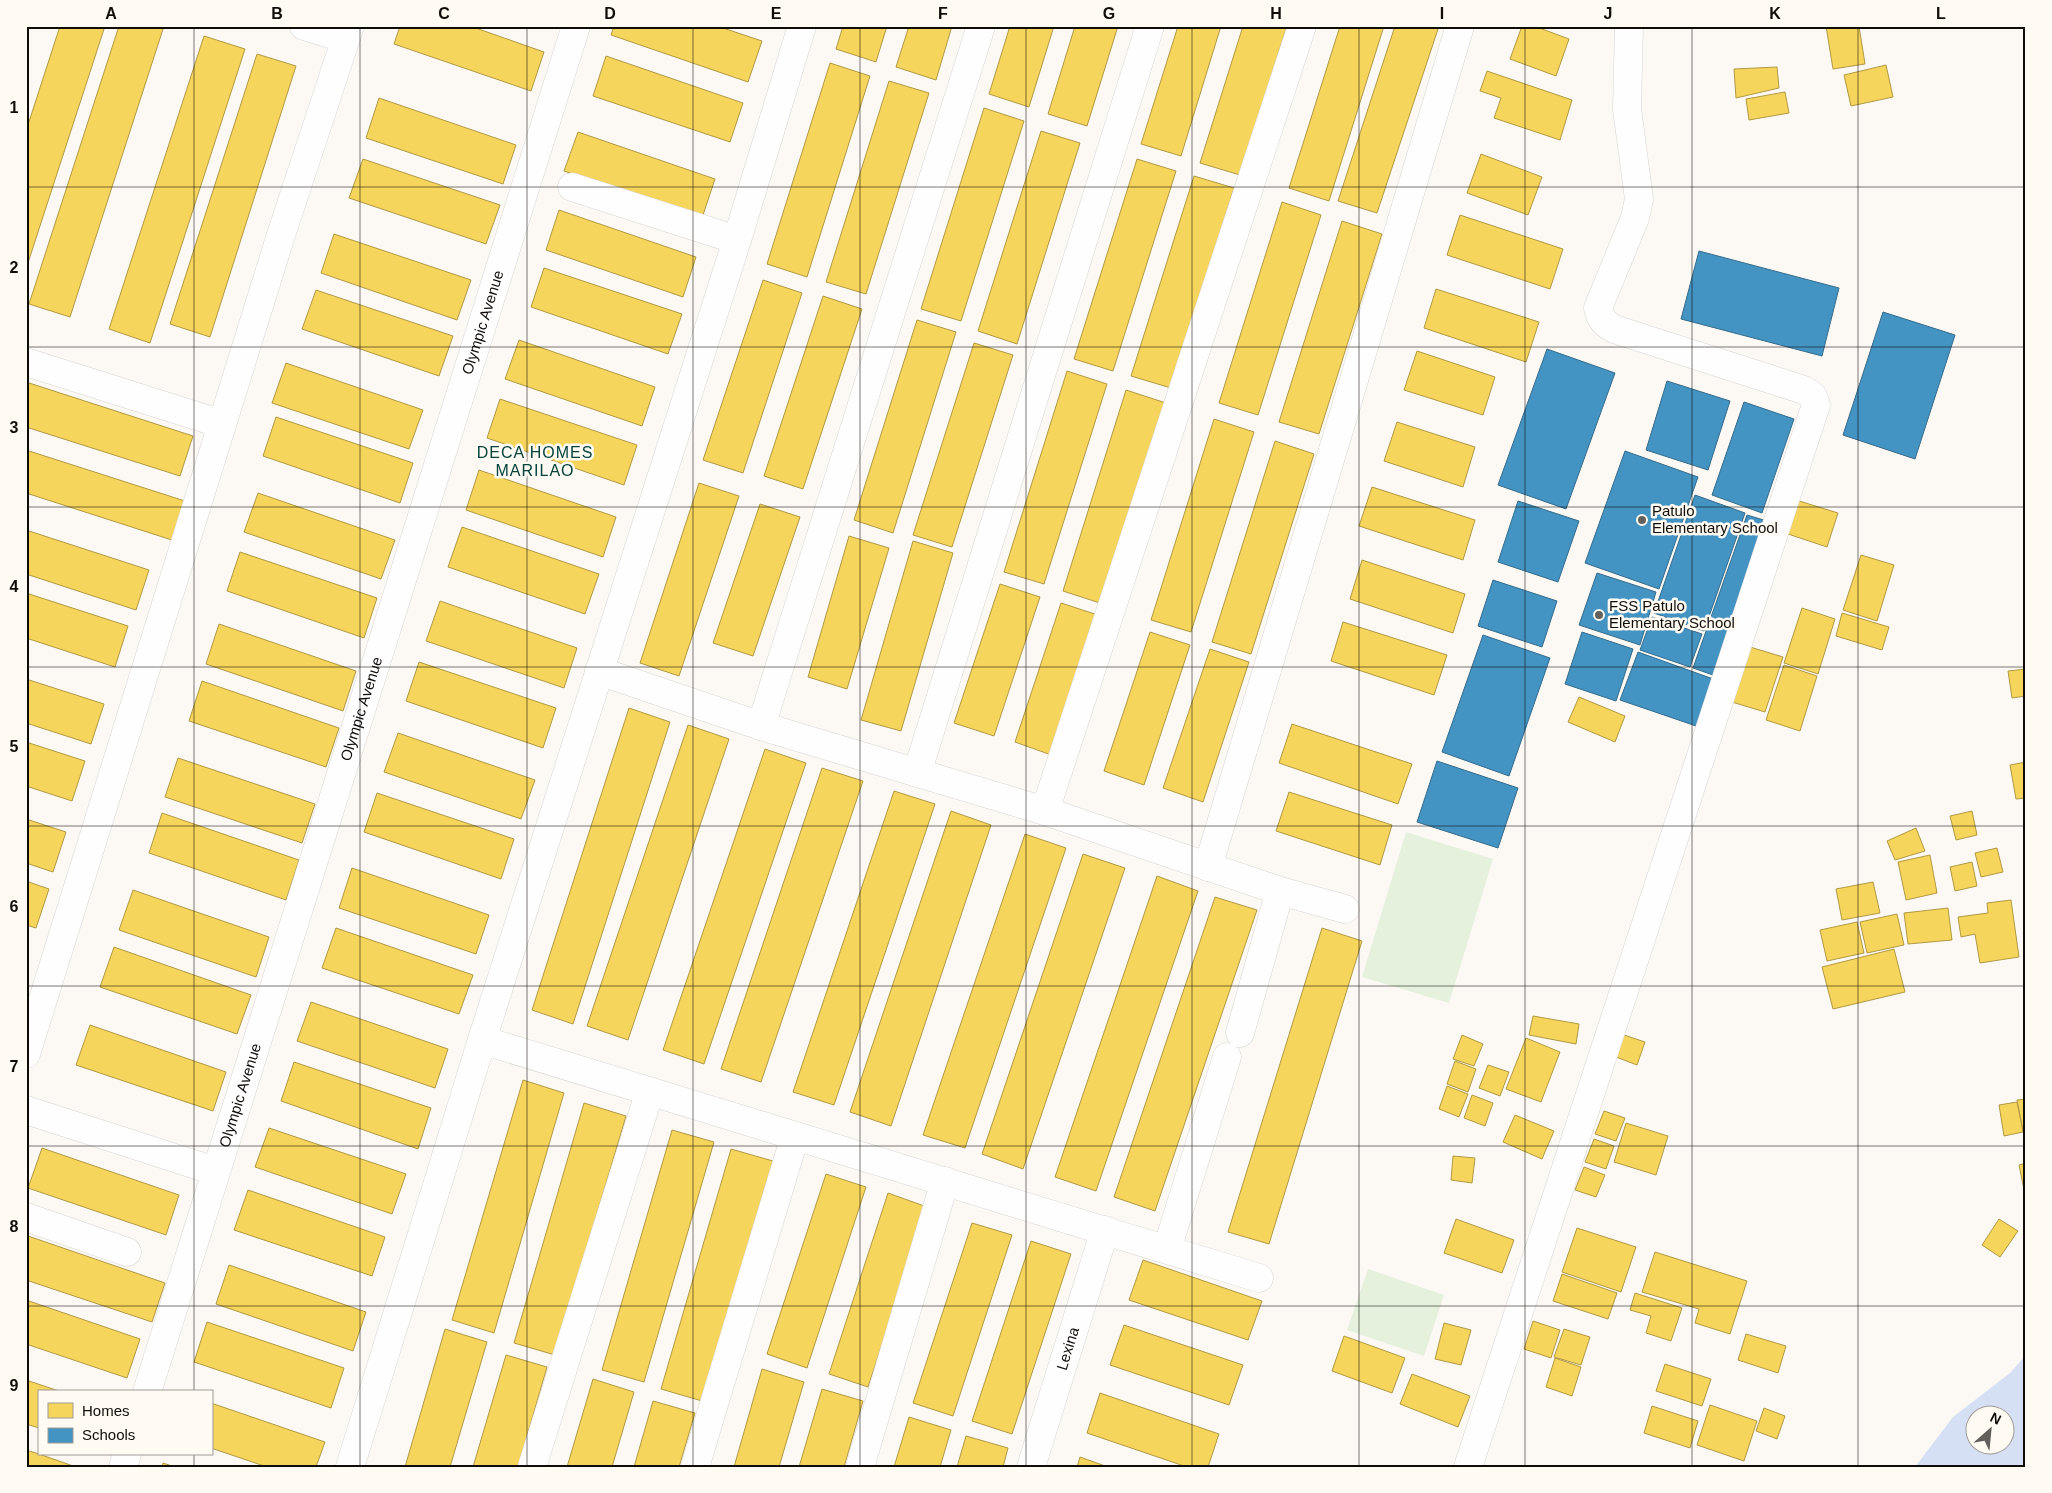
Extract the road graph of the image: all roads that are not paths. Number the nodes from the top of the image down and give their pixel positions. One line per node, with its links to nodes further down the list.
1 (304, 26): 9 (street)
2 (576, 26): 28 (street, Olympic Avenue)
3 (802, 26): 11 (street)
4 (981, 26): 15 (street)
5 (1150, 26): 16 (street)
6 (1302, 26): 17 (street)
7 (1460, 26): 18 (street)
8 (1629, 26): 41 (street)
9 (348, 33): 13 (street)
10 (572, 187): 11 (street)
11 (737, 240): 14 (street)
12 (26, 362): 13 (street)
13 (222, 424): 23 (street)
14 (598, 672): 15 (street); 22 (street)
15 (762, 726): 16 (street)
16 (917, 773): 17 (street)
17 (1045, 811): 18 (street)
18 (1208, 867): 19 (street)
19 (1280, 890): 20 (street); 21 (street)
20 (1345, 909)
21 (1240, 1033)
22 (482, 1040): 25 (street); 36 (street)
23 (26, 1054)
24 (1227, 1057): 32 (street)
25 (650, 1091): 27 (street); 37 (street)
26 (26, 1110): 28 (street)
27 (795, 1136): 29 (street); 38 (street)
28 (215, 1171): 35 (street, Olympic Avenue)
29 (945, 1182): 31 (street); 39 (street)
30 (26, 1217): 33 (street)
31 (1105, 1230): 32 (street); 40 (street, Lexina)
32 (1167, 1249): 34 (street)
33 (126, 1252)
34 (1259, 1278)
35 (148, 1390)
36 (350, 1467)
37 (532, 1467)
38 (695, 1467)
39 (860, 1467)
40 (1031, 1467)
41 (1468, 1467)

